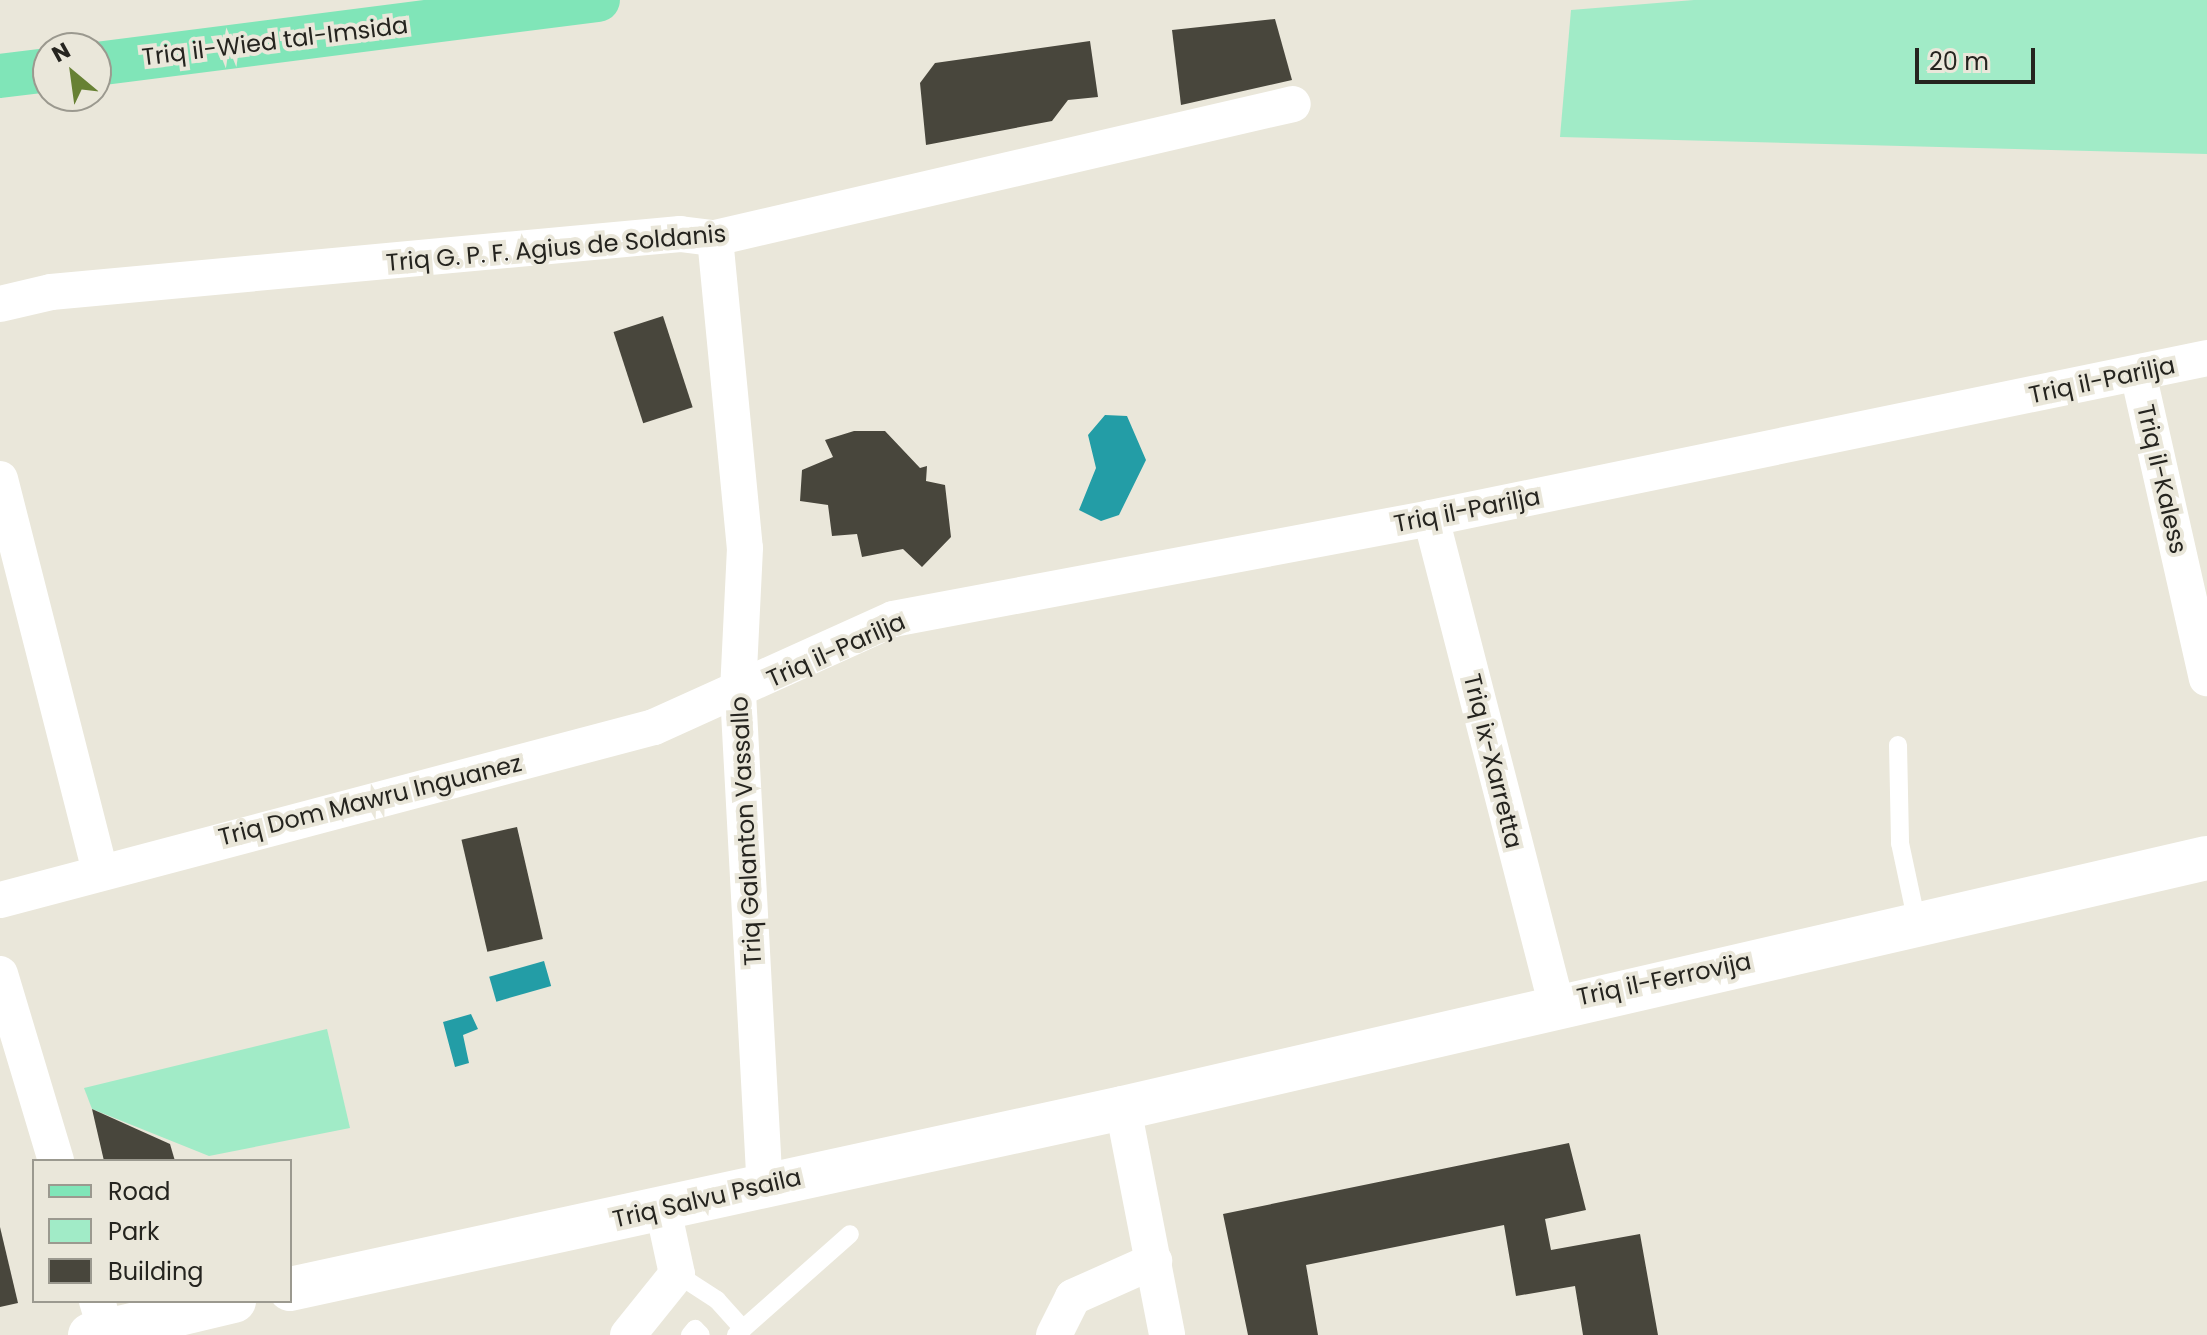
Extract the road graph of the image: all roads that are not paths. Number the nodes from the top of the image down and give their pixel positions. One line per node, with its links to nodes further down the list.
1 (598, 0): 2 (main road, Triq il-Wied tal-Imsida)
2 (112, 62)
3 (32, 72): 4 (main road)
4 (0, 76)
5 (1293, 104): 6 (street, Triq G. P. F. Agius de Soldanis)
6 (715, 238): 7 (street, Triq G. P. F. Agius de Soldanis); 13 (street, Triq Galanton Vassallo)
7 (0, 304)
8 (2207, 358): 9 (street, Triq il-Parilja)
9 (2138, 373): 11 (street, Triq il-Parilja); 12 (street, Triq il-Kaless)
10 (0, 479): 16 (street)
11 (1431, 518): 13 (street, Triq il-Parilja); 20 (street, Triq ix-Xarretta)
12 (2207, 678)
13 (738, 693): 16 (street, Triq Dom Mawru Inguanez); 23 (street, Triq Galanton Vassallo)
14 (1898, 745): 18 (lane)
15 (2207, 858): 18 (main road, Triq il-Ferrovija)
16 (100, 870): 17 (street, Triq Dom Mawru Inguanez)
17 (0, 900)
18 (1917, 923): 20 (main road, Triq il-Ferrovija)
19 (0, 974): 22 (street)
20 (1556, 1003): 21 (main road, Triq il-Ferrovija)
21 (1123, 1108): 23 (main road, Triq Salvu Psaila); 26 (street)
22 (55, 1159)
23 (765, 1185): 24 (main road, Triq Salvu Psaila)
24 (663, 1209): 27 (street); 28 (main road, Triq Salvu Psaila)
25 (850, 1234): 31 (lane)
26 (1154, 1261): 35 (street); 36 (street)
27 (677, 1274): 31 (lane); 32 (street)
28 (292, 1289)
29 (221, 1303): 30 (main road)
30 (98, 1322)
31 (740, 1332)
32 (628, 1335)
33 (690, 1335): 34 (lane)
34 (701, 1335)
35 (1054, 1335)
36 (1167, 1335)

